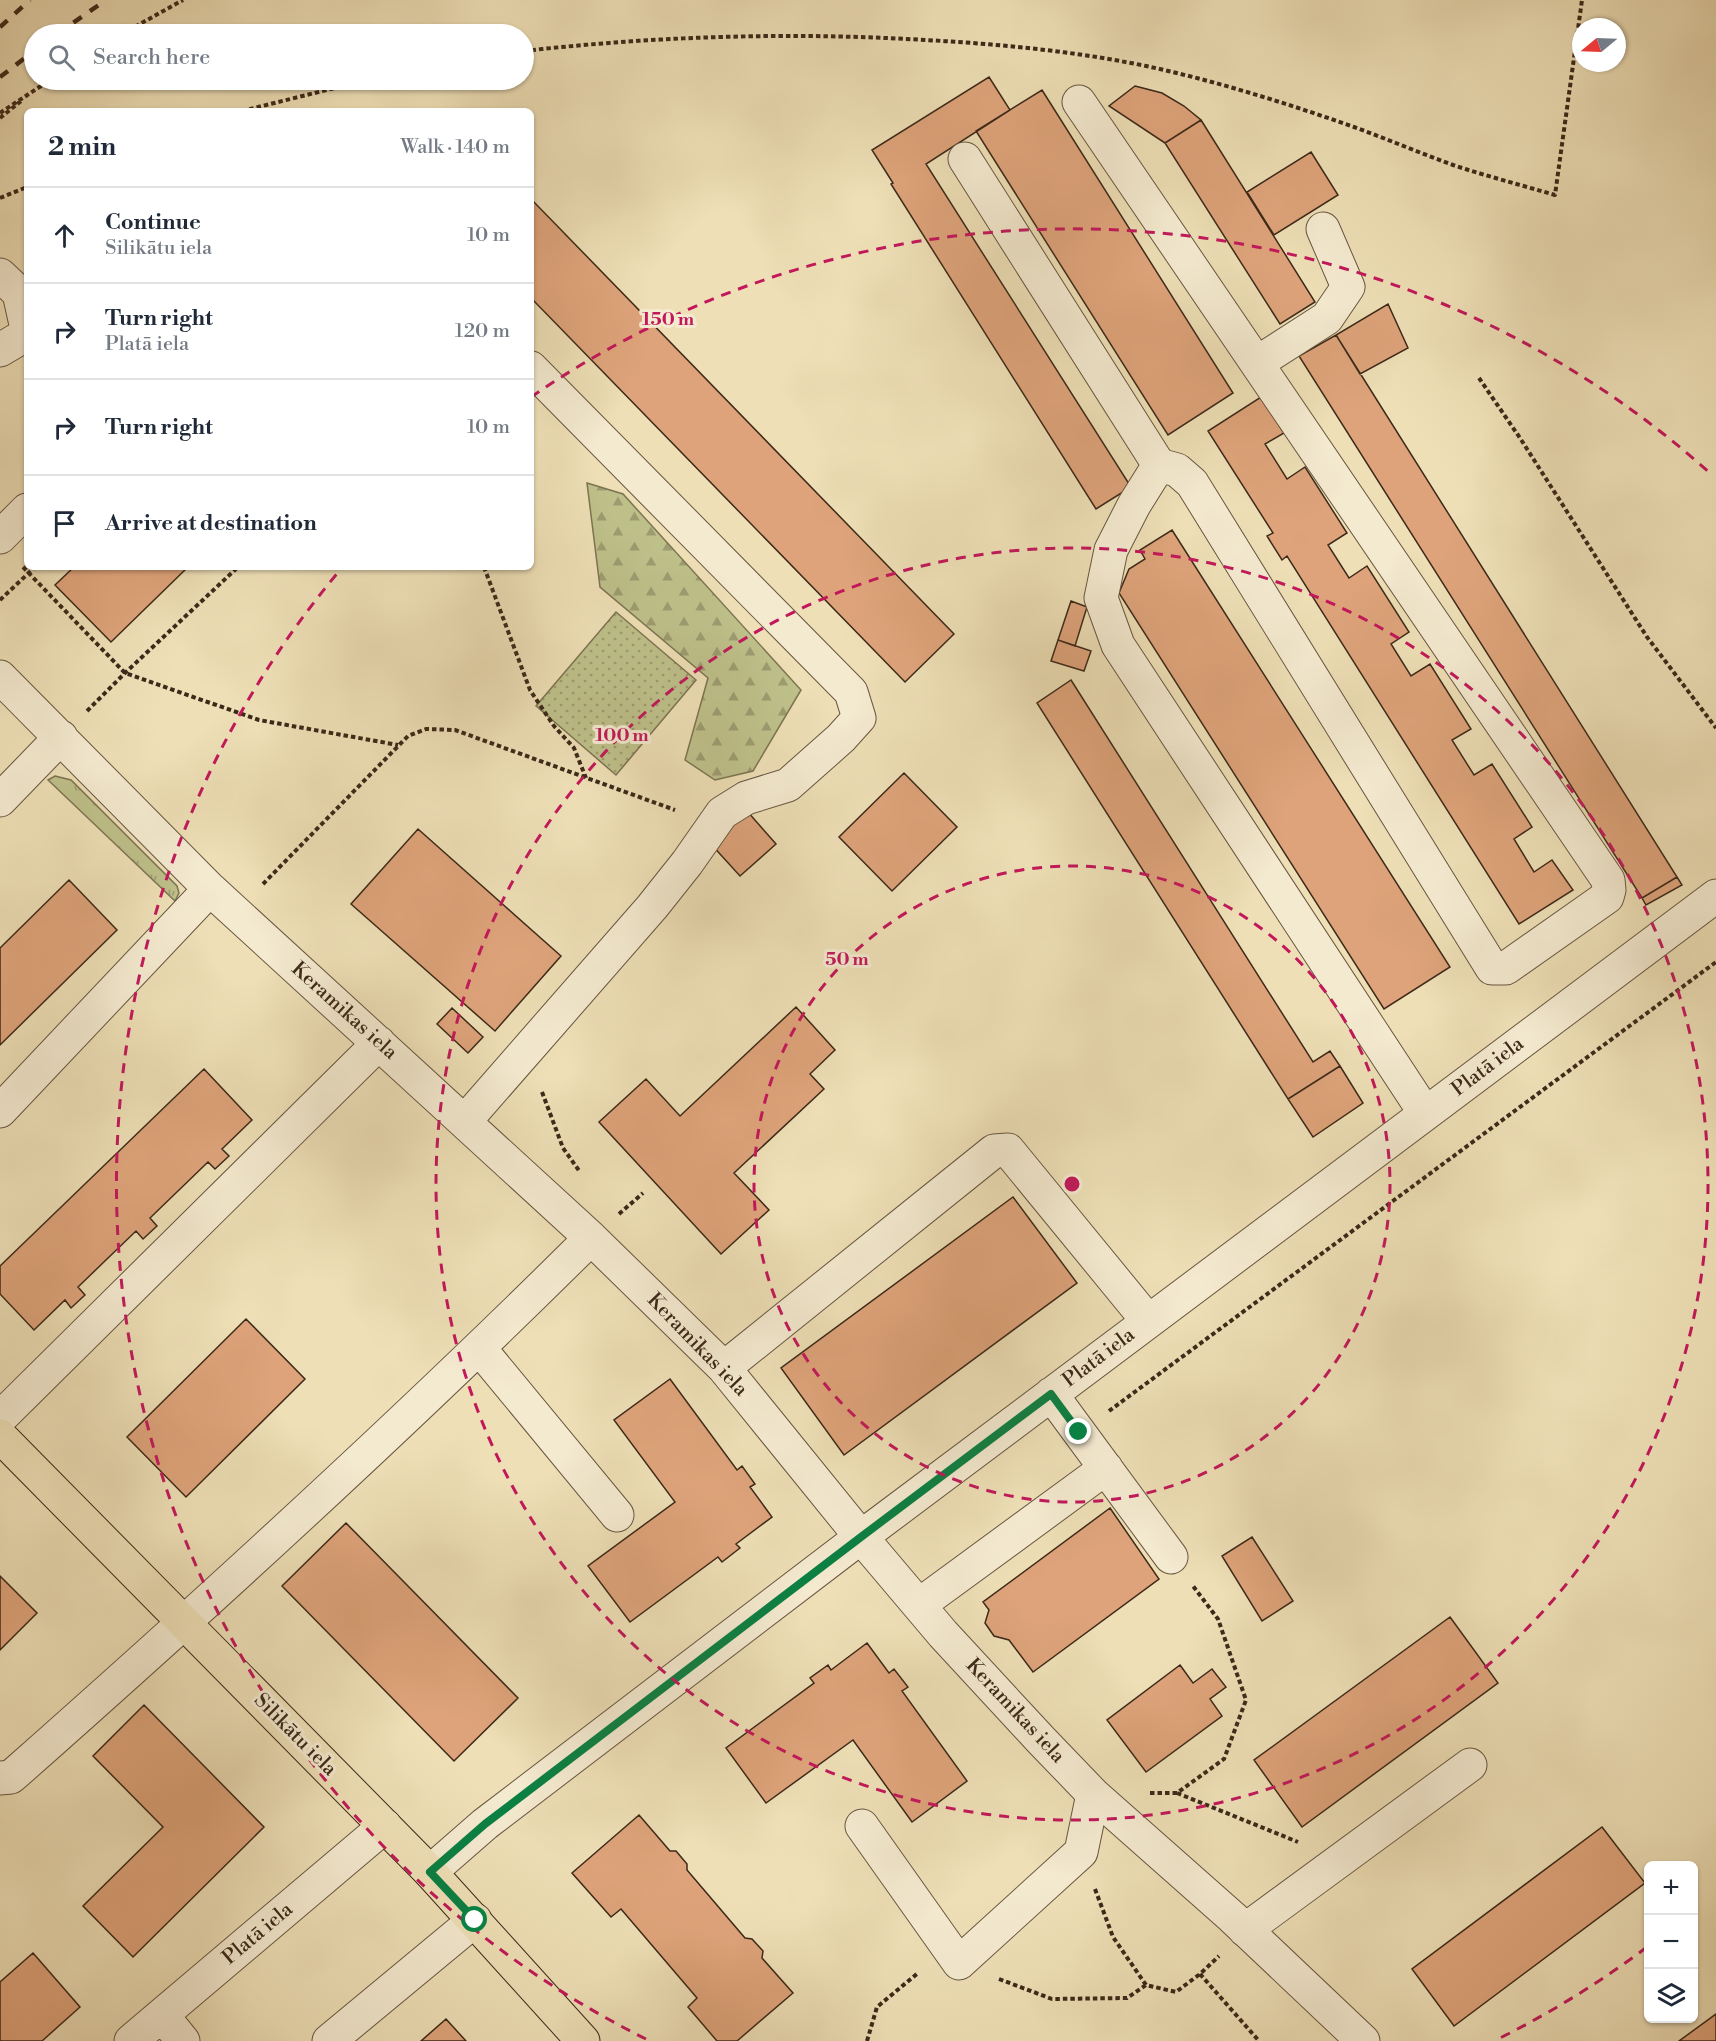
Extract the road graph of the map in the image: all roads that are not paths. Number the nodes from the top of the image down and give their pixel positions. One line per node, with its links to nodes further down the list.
1 (1079, 102): 8 (street)
2 (965, 159): 10 (street)
3 (1323, 229): 8 (street)
4 (0, 275): 5 (street)
5 (24, 316)
6 (24, 336): 7 (street)
7 (0, 350)
8 (1257, 363): 10 (street)
9 (534, 371): 21 (street)
10 (1159, 465): 20 (street)
11 (24, 513): 12 (street)
12 (0, 537)
13 (0, 677): 14 (street, Keramikas iela)
14 (61, 737): 15 (street); 16 (street, Keramikas iela)
15 (0, 800)
16 (210, 889): 18 (street, Keramikas iela); 19 (street)
17 (1716, 896): 20 (street, Platā iela)
18 (379, 1043): 21 (street, Keramikas iela); 27 (street)
19 (0, 1111)
20 (1425, 1113): 23 (street, Platā iela)
21 (465, 1121): 22 (street, Keramikas iela)
22 (591, 1238): 24 (street); 25 (street, Keramikas iela)
23 (1148, 1322): 25 (street); 26 (street, Platā iela)
24 (480, 1348): 30 (street); 34 (street)
25 (724, 1368): 31 (street, Keramikas iela)
26 (1051, 1394): 29 (street); 31 (street, Platā iela)
27 (0, 1418)
28 (0, 1436): 34 (main road, Silikātu iela)
29 (1106, 1468): 32 (street); 33 (street)
30 (617, 1515)
31 (861, 1537): 33 (street, Keramikas iela); 40 (street, Platā iela)
32 (1171, 1557)
33 (919, 1605): 37 (street, Keramikas iela)
34 (184, 1623): 36 (street); 38 (main road, Silikātu iela)
35 (1470, 1765): 42 (street)
36 (4, 1786)
37 (1093, 1794): 39 (street); 42 (street, Keramikas iela)
38 (385, 1826): 40 (main road, Silikātu iela); 43 (street, Platā iela)
39 (862, 1826)
40 (430, 1872): 41 (main road, Silikātu iela)
41 (475, 1920): 46 (street); 47 (main road, Silikātu iela)
42 (1245, 1929): 48 (street, Keramikas iela)
43 (162, 2014): 44 (street, Platā iela); 45 (street)
44 (131, 2041)
45 (183, 2041)
46 (329, 2041)
47 (583, 2041)
48 (1363, 2041)

